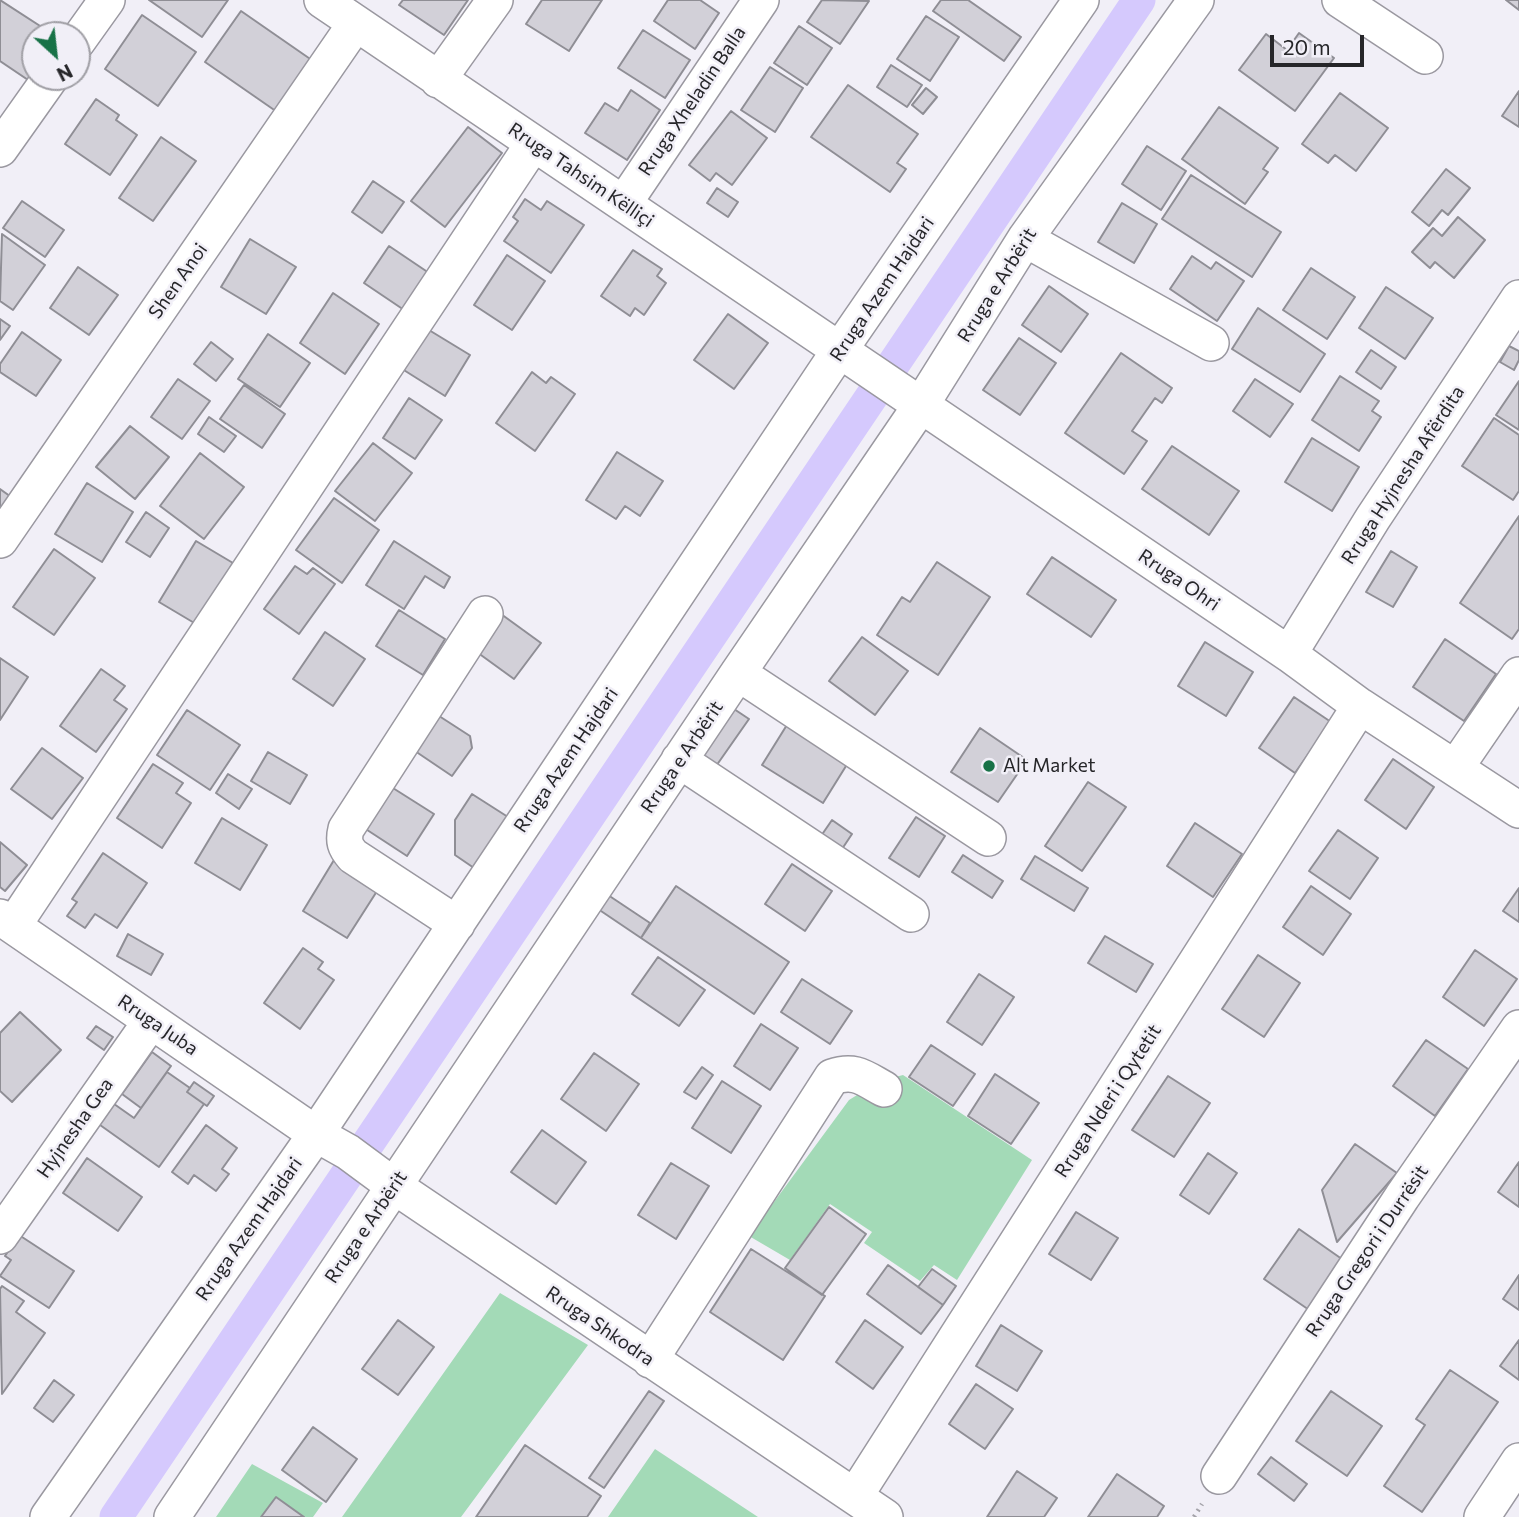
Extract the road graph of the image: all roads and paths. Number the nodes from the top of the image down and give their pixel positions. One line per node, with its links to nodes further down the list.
1 (107, 0): 8 (street)
2 (322, 0): 9 (street, Rruga Tahsim Këlliçi)
3 (495, 0): 11 (street)
4 (761, 0): 15 (street, Rruga Xheladin Balla)
5 (1081, 0): 19 (street, Rruga Azem Hajdari)
6 (1196, 0): 16 (street, Rruga e Arbërit)
7 (1340, 0): 10 (street)
8 (91, 22)
9 (356, 23): 11 (street, Rruga Tahsim Këlliçi); 21 (street, Shen Anoi)
10 (1425, 56)
11 (439, 80): 13 (street, Rruga Tahsim Këlliçi)
12 (41, 91): 14 (street)
13 (533, 144): 15 (street, Rruga Tahsim Këlliçi); 32 (street)
14 (0, 149)
15 (624, 203): 19 (street, Rruga Tahsim Këlliçi)
16 (1025, 239): 18 (street); 20 (street, Rruga e Arbërit)
17 (1519, 298): 23 (street, Rruga Hyjnesha Afërdita)
18 (1211, 343)
19 (847, 356): 20 (street, Rruga Ohri); 33 (street, Rruga Azem Hajdari)
20 (911, 399): 23 (street, Rruga Ohri); 24 (street, Rruga e Arbërit)
21 (0, 540)
22 (485, 614): 33 (street)
23 (1289, 654): 26 (street, Rruga Ohri)
24 (738, 673): 27 (street, Rruga e Arbërit); 30 (street)
25 (1519, 675): 28 (street)
26 (1360, 706): 28 (street, Rruga Ohri); 43 (street, Rruga Nderi i Qytetit)
27 (679, 760): 31 (street); 38 (street, Rruga e Arbërit)
28 (1456, 767): 29 (street, Rruga Ohri)
29 (1519, 810)
30 (988, 838)
31 (911, 914)
32 (7, 921): 34 (street, Rruga Juba)
33 (457, 924): 37 (street, Rruga Azem Hajdari)
34 (151, 1021): 37 (street, Rruga Juba); 39 (street, Hyjnesha Gea)
35 (1519, 1028): 42 (street, Rruga Gregori i Durrësit)
36 (884, 1089): 40 (street)
37 (316, 1134): 38 (street, Rruga Shkodra); 44 (street, Rruga Azem Hajdari)
38 (394, 1186): 40 (street, Rruga Shkodra); 45 (street, Rruga e Arbërit)
39 (0, 1236)
40 (650, 1360): 43 (street, Rruga Shkodra)
41 (1519, 1461): 47 (street)
42 (1219, 1476)
43 (855, 1496): 46 (street, Rruga Shkodra)
44 (48, 1517)
45 (172, 1517)
46 (885, 1517)
47 (1482, 1517)

